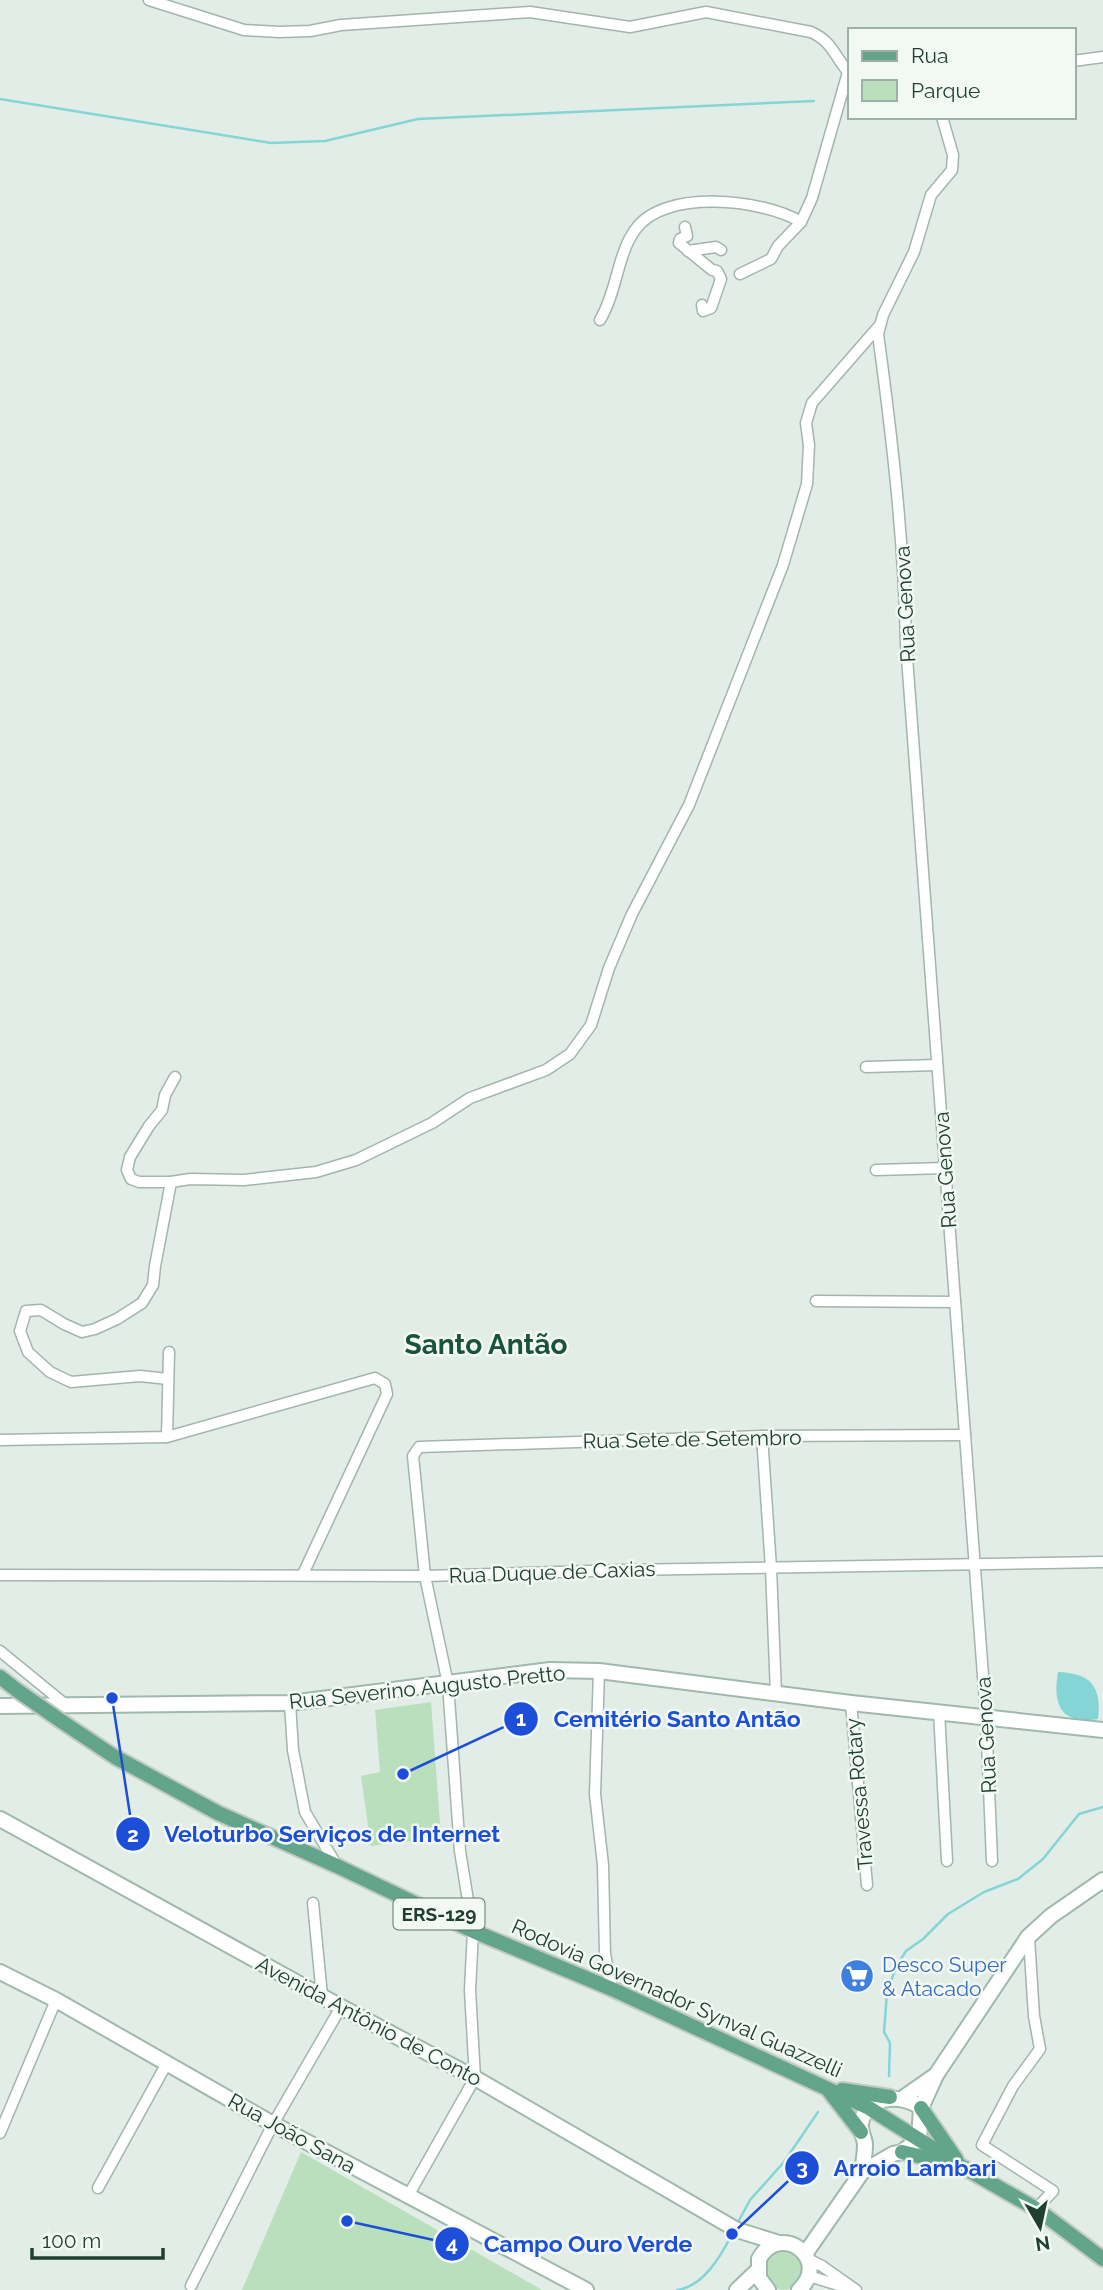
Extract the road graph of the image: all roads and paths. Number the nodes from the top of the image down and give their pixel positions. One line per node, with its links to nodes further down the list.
1 (149, 0): 4 (street)
2 (1103, 57): 3 (street)
3 (1075, 61)
4 (848, 71)
5 (848, 76): 7 (street)
6 (943, 119): 14 (street)
7 (801, 222): 11 (street); 13 (street)
8 (685, 227): 10 (street)
9 (722, 250): 10 (street)
10 (691, 255): 12 (street)
11 (740, 274)
12 (702, 304)
13 (600, 320)
14 (879, 326): 15 (street, Rua Genova); 20 (street)
15 (937, 1065): 16 (street); 18 (street, Rua Genova)
16 (866, 1068)
17 (175, 1077): 20 (street)
18 (945, 1168): 19 (street); 22 (street, Rua Genova)
19 (876, 1170)
20 (171, 1182): 24 (street)
21 (816, 1301): 22 (street)
22 (955, 1302): 25 (street, Rua Genova)
23 (169, 1352): 24 (street)
24 (168, 1379): 27 (street)
25 (965, 1435): 26 (street, Rua Sete de Setembro); 30 (street, Rua Genova)
26 (762, 1436): 31 (street); 34 (street, Rua Sete de Setembro)
27 (167, 1437): 28 (street); 32 (street)
28 (0, 1440)
29 (1103, 1562): 30 (street, Rua Duque de Caxias)
30 (974, 1565): 31 (street, Rua Duque de Caxias); 45 (street, Rua Genova)
31 (771, 1568): 34 (street, Rua Duque de Caxias); 39 (street)
32 (303, 1574): 33 (street, Rua Duque de Caxias); 34 (street, Rua Duque de Caxias)
33 (0, 1575)
34 (425, 1576): 38 (street)
35 (0, 1651): 43 (street)
36 (599, 1671): 38 (street, Rua Severino Augusto Pretto); 39 (street, Rua Severino Augusto Pretto); 57 (street)
37 (0, 1677): 50 (main road, Rodovia Governador Synval Guazzelli / ERS-129, bridge)
38 (448, 1684): 40 (street, Rua Severino Augusto Pretto); 54 (street)
39 (776, 1694): 41 (street, Rua Severino Augusto Pretto)
40 (290, 1703): 43 (street, Rua Severino Augusto Pretto); 50 (street)
41 (851, 1703): 44 (street, Rua Severino Augusto Pretto); 52 (street, Travessa Rotary)
42 (0, 1706): 43 (street, Rua Severino Augusto Pretto)
43 (66, 1706)
44 (939, 1711): 45 (street, Rua Severino Augusto Pretto); 48 (street)
45 (986, 1716): 46 (street, Rua Severino Augusto Pretto); 49 (street, Rua Genova)
46 (1103, 1730)
47 (0, 1819): 58 (street, Avenida Antônio de Conto)
48 (947, 1861)
49 (992, 1861)
50 (337, 1866): 54 (main road, Rodovia Governador Synval Guazzelli / ERS-129)
51 (1103, 1880): 55 (street)
52 (867, 1885)
53 (313, 1903): 58 (street)
54 (473, 1931): 57 (main road, Rodovia Governador Synval Guazzelli / ERS-129); 63 (street)
55 (1028, 1937): 62 (street); 77 (street)
56 (0, 1972): 59 (street, Rua João Sana)
57 (612, 1989): 64 (main road, Rodovia Governador Synval Guazzelli / ERS-129)
58 (322, 1996): 60 (street, Avenida Antônio de Conto)
59 (56, 2000): 61 (street, Rua João Sana); 69 (street)
60 (341, 2007): 63 (street, Avenida Antônio de Conto); 68 (street)
61 (167, 2063): 68 (street, Rua João Sana); 75 (street)
62 (936, 2075): 65 (street); 67 (street)
63 (475, 2078): 76 (street); 78 (street, Avenida Antônio de Conto)
64 (826, 2087): 65 (main road); 66 (main road, Rodovia Governador Synval Guazzelli / ERS-129); 71 (main road)
65 (897, 2098): 66 (street); 67 (street)
66 (869, 2108): 70 (main road, Rodovia Governador Synval Guazzelli / ERS-129); 71 (street)
67 (921, 2108): 70 (street); 73 (main road)
68 (273, 2124): 76 (street, Rua João Sana); 85 (street)
69 (1, 2130)
70 (920, 2132): 72 (street); 73 (main road, Rodovia Governador Synval Guazzelli / ERS-129)
71 (863, 2137): 72 (street); 74 (street)
72 (897, 2153): 73 (main road); 74 (street)
73 (961, 2166): 77 (main road, Rodovia Governador Synval Guazzelli / ERS-129)
74 (862, 2172): 81 (street)
75 (98, 2188)
76 (408, 2196): 86 (street, Rua João Sana)
77 (1036, 2209): 82 (main road, Rodovia Governador Synval Guazzelli / ERS-129)
78 (738, 2233): 79 (street, Avenida Antônio de Conto); 80 (street, Avenida Antônio de Conto)
79 (779, 2244): 80 (street); 81 (street, Avenida Antônio de Conto)
80 (762, 2254): 83 (street)
81 (807, 2257): 84 (street); 89 (street)
82 (1103, 2259)
83 (758, 2271): 87 (street); 88 (street)
84 (806, 2284): 89 (street)
85 (191, 2286)
86 (586, 2290)
87 (737, 2290)
88 (768, 2290)
89 (856, 2290)

